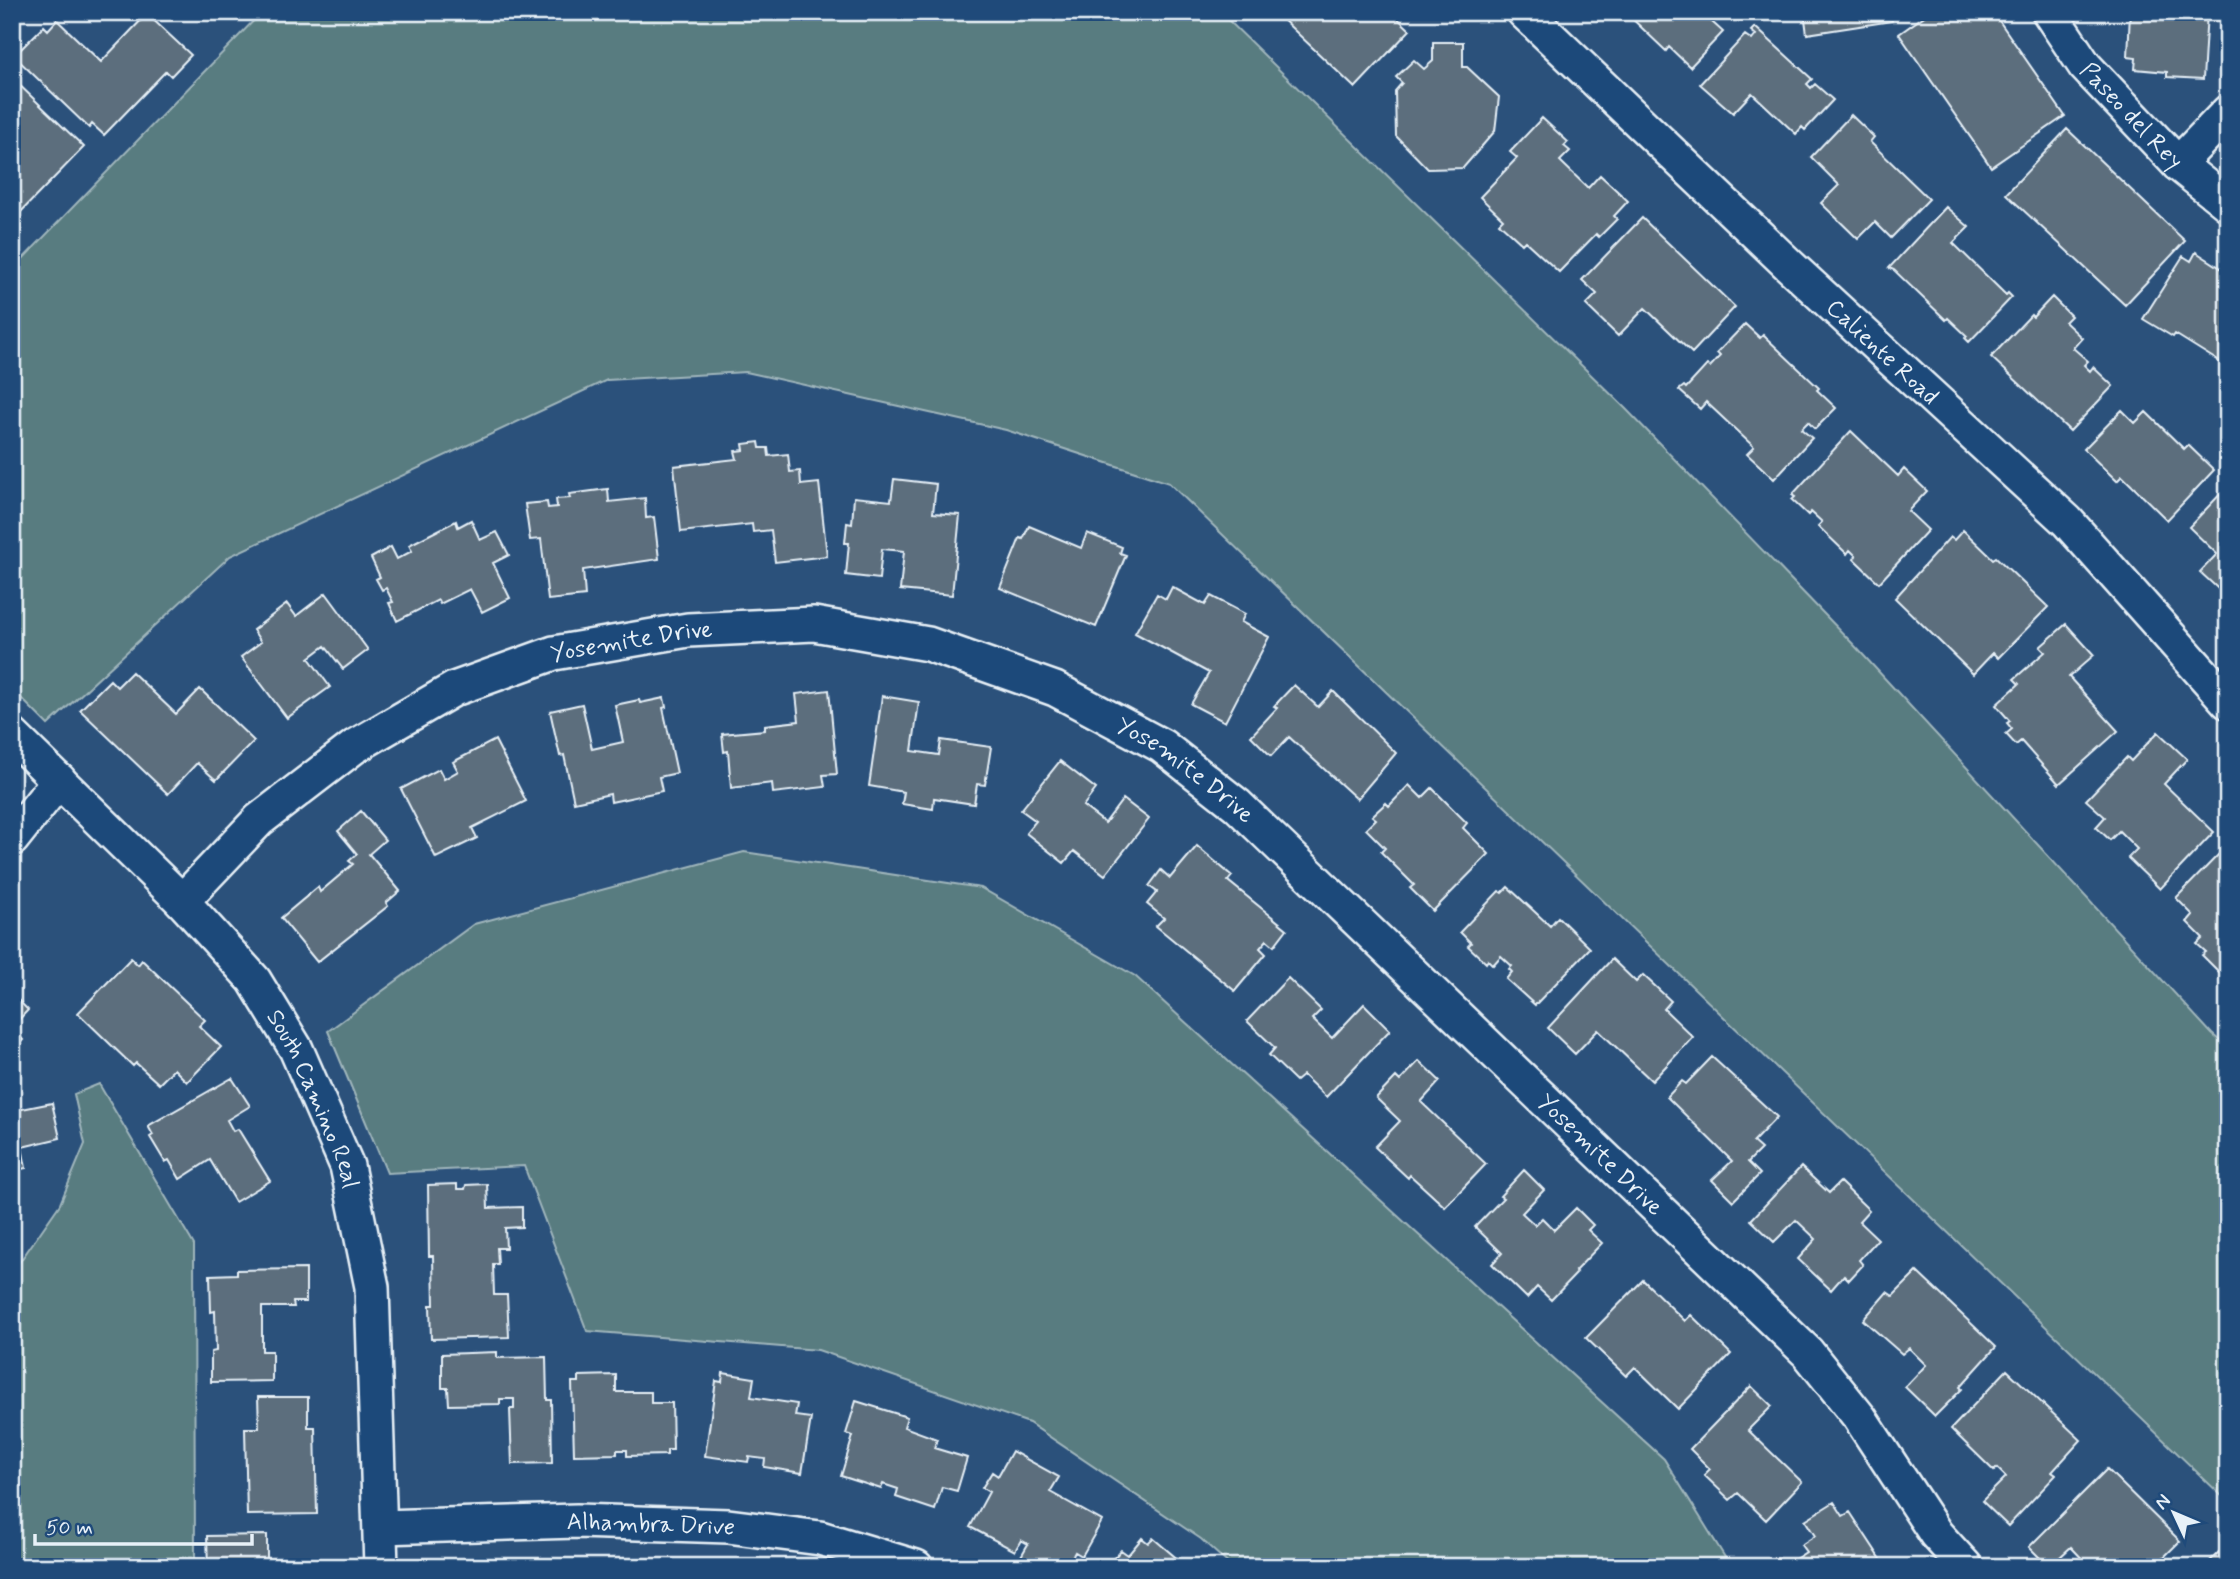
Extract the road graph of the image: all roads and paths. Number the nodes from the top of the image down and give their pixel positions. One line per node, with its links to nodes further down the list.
1 (1524, 12): 6 (street, Caliente Road)
2 (2049, 12): 4 (street, Paseo del Rey)
3 (2228, 112): 4 (street)
4 (2178, 164): 5 (street, Paseo del Rey)
5 (2228, 204)
6 (2228, 702)
7 (12, 735): 8 (street, South Camino Real)
8 (59, 780): 9 (street); 10 (street, South Camino Real)
9 (12, 838)
10 (182, 901): 11 (street, South Camino Real); 14 (street, Yosemite Drive)
11 (381, 1527): 12 (street, South Camino Real); 13 (street, Alhambra Drive)
12 (381, 1567)
13 (916, 1567)
14 (1966, 1567)

